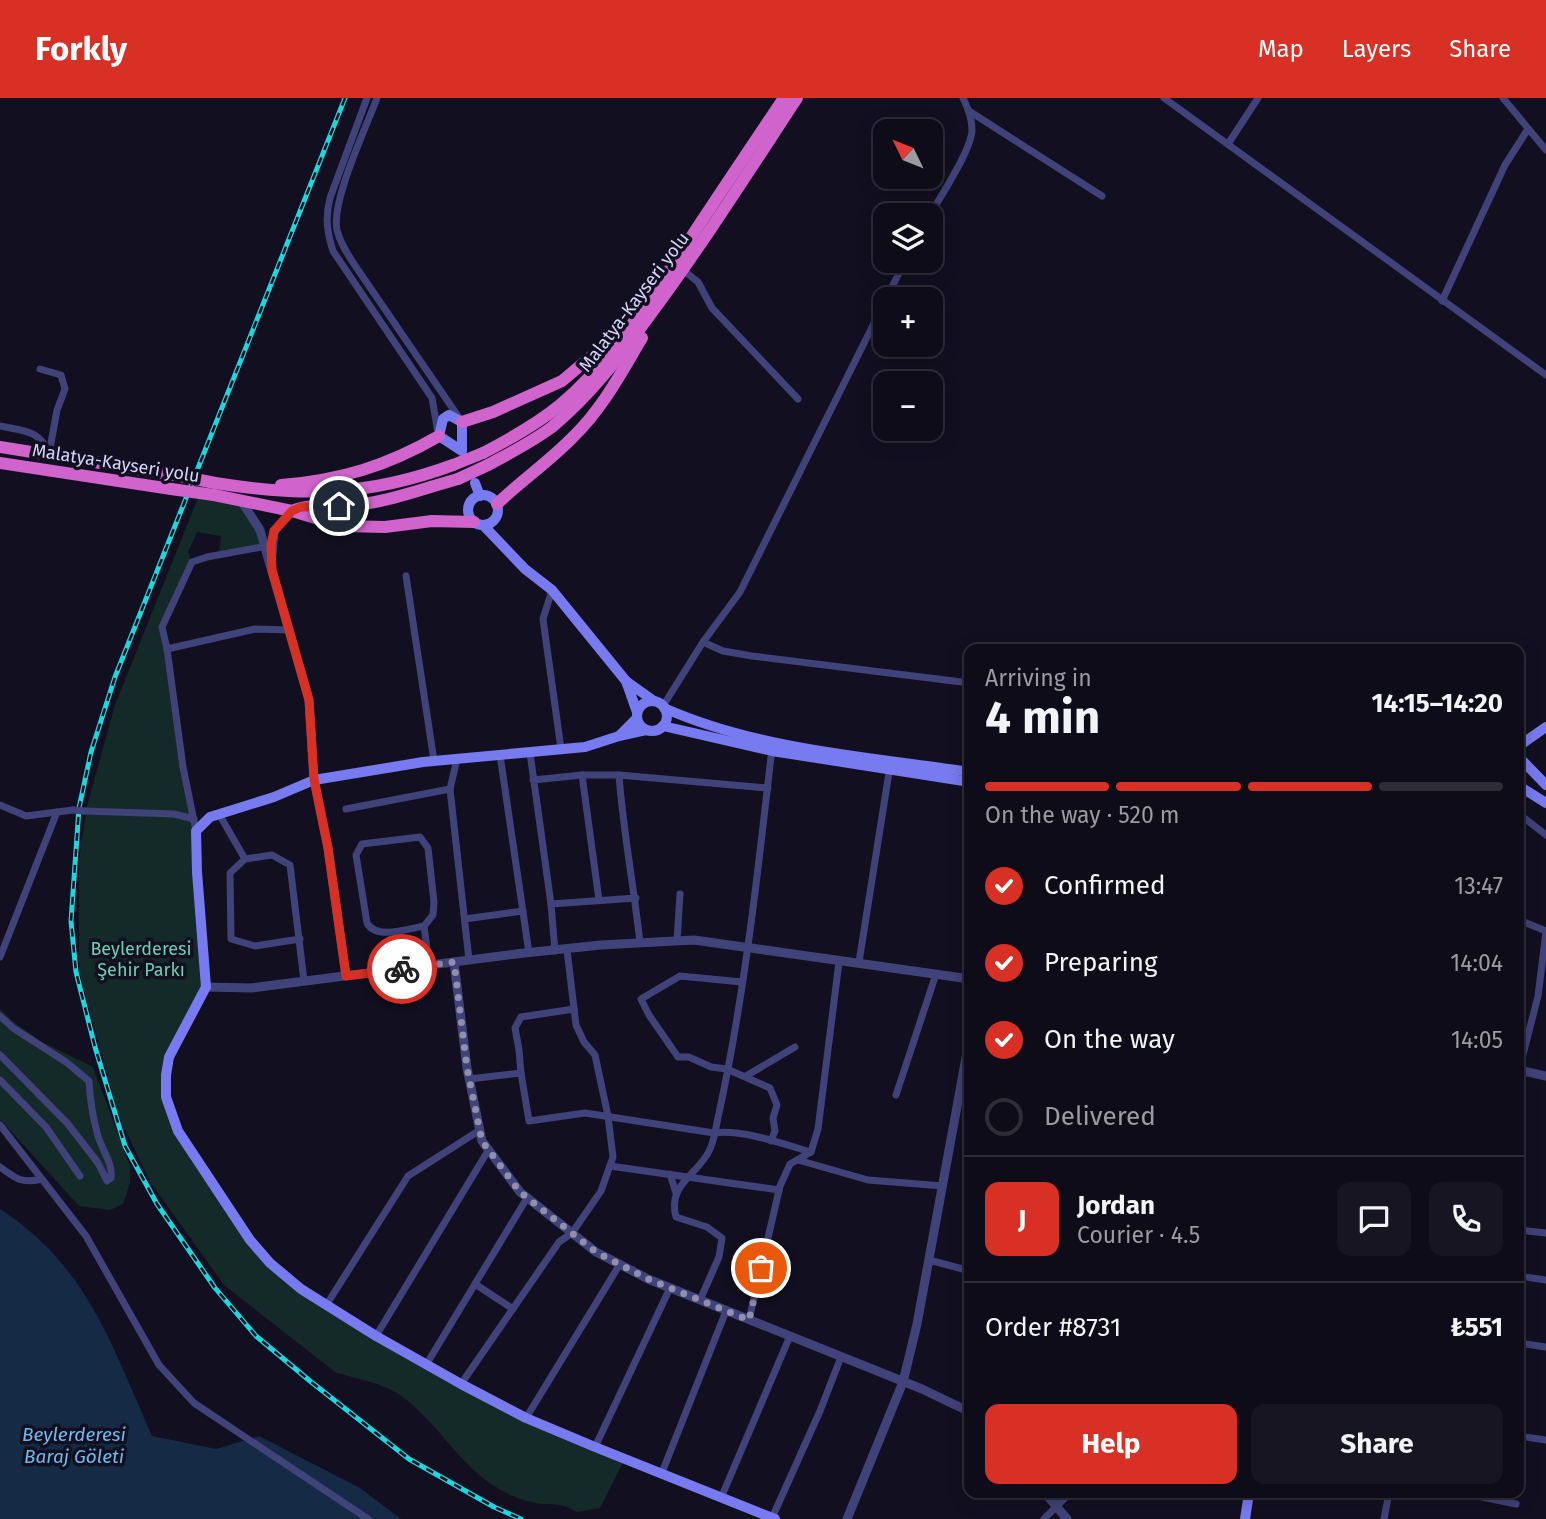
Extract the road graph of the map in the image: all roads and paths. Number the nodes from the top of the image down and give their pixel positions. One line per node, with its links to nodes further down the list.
1 (367, 98): 24 (street)
2 (377, 98): 22 (street)
3 (783, 98): 18 (highway)
4 (797, 98): 15 (highway, Malatya-Kayseri yolu)
5 (963, 98): 9 (street)
6 (1164, 98): 11 (street)
7 (1258, 98): 11 (street)
8 (1506, 99): 10 (street)
9 (970, 111): 13 (street); 14 (street)
10 (1528, 129): 12 (street); 17 (street)
11 (1228, 144): 17 (street)
12 (1546, 150)
13 (1102, 196)
14 (937, 203)
15 (683, 270): 21 (street); 27 (highway, Malatya-Kayseri yolu); 34 (highway)
16 (899, 273): 43 (street)
17 (1442, 301): 20 (street)
18 (642, 312): 22 (highway); 27 (highway)
19 (40, 369): 26 (street)
20 (1546, 375)
21 (798, 399)
22 (462, 422): 24 (main road); 24 (main road)
23 (0, 426): 26 (street)
24 (439, 436): 30 (highway)
25 (0, 447): 26 (highway)
26 (49, 454): 31 (highway, bridge)
27 (486, 459): 30 (highway, bridge); 35 (highway, Malatya-Kayseri yolu, bridge)
28 (0, 463): 31 (highway, Malatya-Kayseri yolu, bridge)
29 (475, 483): 32 (main road)
30 (251, 488): 31 (highway)
31 (214, 489): 33 (highway, Malatya-Kayseri yolu)
32 (480, 496): 34 (main road); 37 (main road)
33 (242, 502): 35 (highway, Malatya-Kayseri yolu); 39 (street)
34 (497, 504): 36 (main road)
35 (292, 511): 37 (highway); 39 (street)
36 (495, 519): 37 (main road); 38 (main road)
37 (478, 524): 38 (main road)
38 (503, 544): 41 (main road)
39 (268, 546): 42 (street); 44 (street)
40 (407, 576): 59 (street)
41 (552, 590): 45 (main road); 55 (street)
42 (290, 630): 44 (street); 65 (street)
43 (704, 642): 46 (street); 47 (street)
44 (167, 649): 78 (street)
45 (626, 681): 47 (main road); 48 (main road)
46 (964, 682)
47 (660, 705): 48 (main road); 49 (main road); 54 (main road)
48 (637, 715): 51 (main road); 52 (main road)
49 (663, 726): 51 (main road); 54 (main road)
50 (1546, 727): 53 (main road)
51 (646, 730): 52 (main road)
52 (619, 736): 55 (main road)
53 (1524, 742)
54 (773, 746): 61 (main road); 69 (street)
55 (561, 749): 56 (main road)
56 (530, 753): 57 (main road); 66 (street)
57 (500, 755): 58 (main road); 86 (street)
58 (457, 759): 59 (main road); 70 (street)
59 (434, 761): 65 (main road)
60 (1524, 762): 68 (main road)
61 (890, 765): 62 (main road); 67 (main road); 103 (street)
62 (964, 771)
63 (582, 775): 64 (street); 66 (street); 84 (street)
64 (619, 775): 69 (street); 83 (street)
65 (314, 779): 76 (main road); 106 (street)
66 (533, 780): 85 (street)
67 (964, 781)
68 (1546, 785)
69 (768, 788): 95 (street)
70 (450, 789): 74 (street); 87 (street)
71 (1524, 789): 72 (main road)
72 (1546, 803)
73 (0, 804): 75 (street)
74 (346, 809)
75 (57, 812): 78 (street, bridge); 92 (street)
76 (219, 814): 79 (main road); 81 (street)
77 (1524, 818): 80 (street)
78 (194, 819): 79 (street)
79 (196, 831): 110 (main road)
80 (1546, 835)
81 (245, 859): 91 (street); 91 (street)
82 (680, 894): 93 (street)
83 (636, 898): 84 (street); 94 (street)
84 (599, 900): 85 (street)
85 (551, 904): 97 (street)
86 (523, 911): 87 (street); 98 (street)
87 (465, 919): 100 (street)
88 (1524, 922): 90 (street)
89 (424, 926): 89 (street); 104 (street)
90 (1546, 932): 114 (street)
91 (300, 939): 108 (street)
92 (4, 940): 99 (street)
93 (677, 941): 94 (street); 95 (street)
94 (640, 943): 96 (street)
95 (749, 947): 102 (street); 109 (street)
96 (567, 950): 97 (street); 111 (street)
97 (555, 951): 98 (street)
98 (529, 953): 100 (street)
99 (0, 957)
100 (470, 960): 101 (street)
101 (454, 962): 104 (street); 122 (street)
102 (839, 962): 103 (street); 131 (street)
103 (859, 962): 105 (street)
104 (429, 965): 106 (street)
105 (936, 974): 107 (street); 124 (street)
106 (346, 976): 108 (street)
107 (964, 978)
108 (304, 981): 110 (street)
109 (742, 982): 116 (street); 116 (street)
110 (206, 986): 154 (main road)
111 (574, 1009): 119 (street); 125 (street)
112 (0, 1016): 115 (street)
113 (795, 1047): 120 (street)
114 (1524, 1051)
115 (0, 1055)
116 (727, 1069): 120 (street); 128 (street)
117 (964, 1069): 139 (street)
118 (1524, 1071): 121 (street)
119 (521, 1073): 122 (street); 125 (street)
120 (746, 1076): 129 (street)
121 (1546, 1076)
122 (469, 1079): 127 (street)
123 (0, 1080): 136 (street)
124 (896, 1096)
125 (608, 1116): 128 (street); 133 (street)
126 (0, 1125): 138 (street)
127 (480, 1130): 130 (street); 154 (street)
128 (714, 1133): 129 (street); 137 (street)
129 (771, 1141): 131 (street)
130 (489, 1149): 142 (street); 158 (street)
131 (811, 1152): 132 (street)
132 (798, 1160): 139 (street); 140 (street)
133 (610, 1166): 135 (street); 144 (street)
134 (0, 1167): 138 (street)
135 (670, 1174): 137 (street); 141 (street)
136 (80, 1176)
137 (688, 1177): 140 (street); 141 (street)
138 (42, 1179): 181 (street)
139 (943, 1186): 146 (street)
140 (779, 1190): 157 (street)
141 (676, 1193): 153 (street)
142 (527, 1198): 144 (street); 151 (street)
143 (1524, 1231): 145 (street)
144 (572, 1233): 147 (street); 155 (street)
145 (1546, 1233)
146 (929, 1260): 148 (street); 164 (street)
147 (620, 1264): 152 (street); 167 (street)
148 (964, 1269)
149 (1524, 1277): 150 (street)
150 (1546, 1280)
151 (475, 1284): 155 (street); 163 (street)
152 (670, 1288): 153 (street); 170 (street)
153 (700, 1300): 156 (street)
154 (327, 1304): 158 (main road)
155 (513, 1309): 165 (street)
156 (726, 1311): 157 (street); 171 (street)
157 (749, 1320): 159 (street)
158 (376, 1336): 163 (main road)
159 (790, 1336): 162 (street); 172 (street)
160 (1524, 1344): 161 (street)
161 (1546, 1347)
162 (841, 1357): 164 (street); 180 (street)
163 (426, 1365): 165 (main road)
164 (903, 1382): 166 (street); 182 (street)
165 (461, 1384): 167 (main road)
166 (964, 1409)
167 (526, 1418): 170 (main road)
168 (1524, 1437): 169 (street)
169 (1546, 1440)
170 (595, 1447): 171 (main road)
171 (661, 1475): 172 (main road)
172 (721, 1498): 180 (main road)
173 (1049, 1498): 179 (street)
174 (1065, 1498): 179 (street)
175 (1248, 1498): 185 (main road)
176 (1388, 1498): 186 (street)
177 (1488, 1498): 178 (street)
178 (1516, 1504)
179 (1056, 1506): 183 (street); 184 (street)
180 (773, 1518)
181 (368, 1519)
182 (847, 1519)
183 (1044, 1519)
184 (1067, 1519)
185 (1245, 1519)
186 (1384, 1519)

